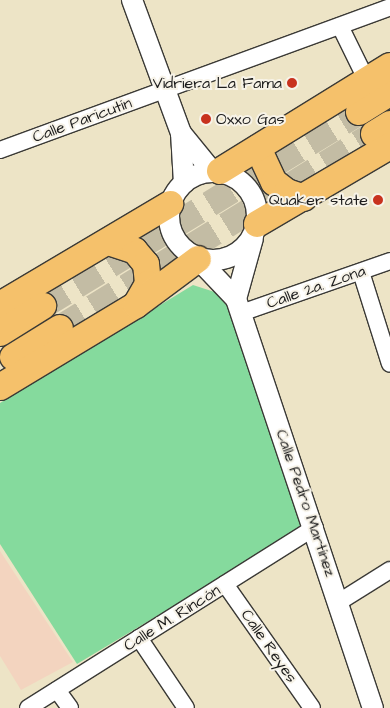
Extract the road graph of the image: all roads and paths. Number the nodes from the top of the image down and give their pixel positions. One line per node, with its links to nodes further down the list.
1 (132, 0): 6 (street)
2 (384, 6): 3 (street, Calle Paricutín)
3 (340, 26): 5 (street); 6 (street, Calle Paricutín)
4 (390, 66): 5 (highway)
5 (367, 80): 11 (highway)
6 (163, 91): 9 (street); 12 (street, Calle Paricutín)
7 (390, 93): 8 (highway)
8 (359, 112)
9 (181, 133): 13 (street); 14 (street)
10 (385, 135): 15 (highway)
11 (258, 148): 13 (highway); 15 (highway)
12 (0, 150)
13 (216, 171): 14 (street); 17 (street)
14 (184, 182): 16 (street)
15 (304, 198): 17 (highway)
16 (170, 204): 18 (highway); 19 (street)
17 (256, 229): 19 (street); 25 (street)
18 (108, 242): 22 (highway); 23 (highway)
19 (198, 259): 22 (highway); 25 (street, Calle Pedro Martínez)
20 (390, 262): 21 (street, Calle 2a. Zona)
21 (361, 272): 25 (street, Calle 2a. Zona); 28 (street)
22 (136, 304): 30 (highway)
23 (0, 305)
24 (44, 306): 27 (highway)
25 (238, 306): 31 (street, Calle Pedro Martínez)
26 (60, 328): 29 (highway)
27 (0, 333)
28 (390, 364)
29 (0, 366)
30 (0, 387)
31 (315, 527): 33 (street, Calle M. Rincón); 34 (street, Calle Pedro Martínez)
32 (390, 570): 34 (street)
33 (225, 584): 35 (street, Calle M. Rincón); 40 (street, Calle Reyes)
34 (339, 602): 41 (street, Calle Pedro Martínez)
35 (139, 638): 36 (street, Calle M. Rincón); 39 (street)
36 (57, 690): 37 (street, Calle M. Rincón); 38 (street)
37 (28, 708)
38 (70, 708)
39 (186, 708)
40 (312, 708)
41 (373, 708)

